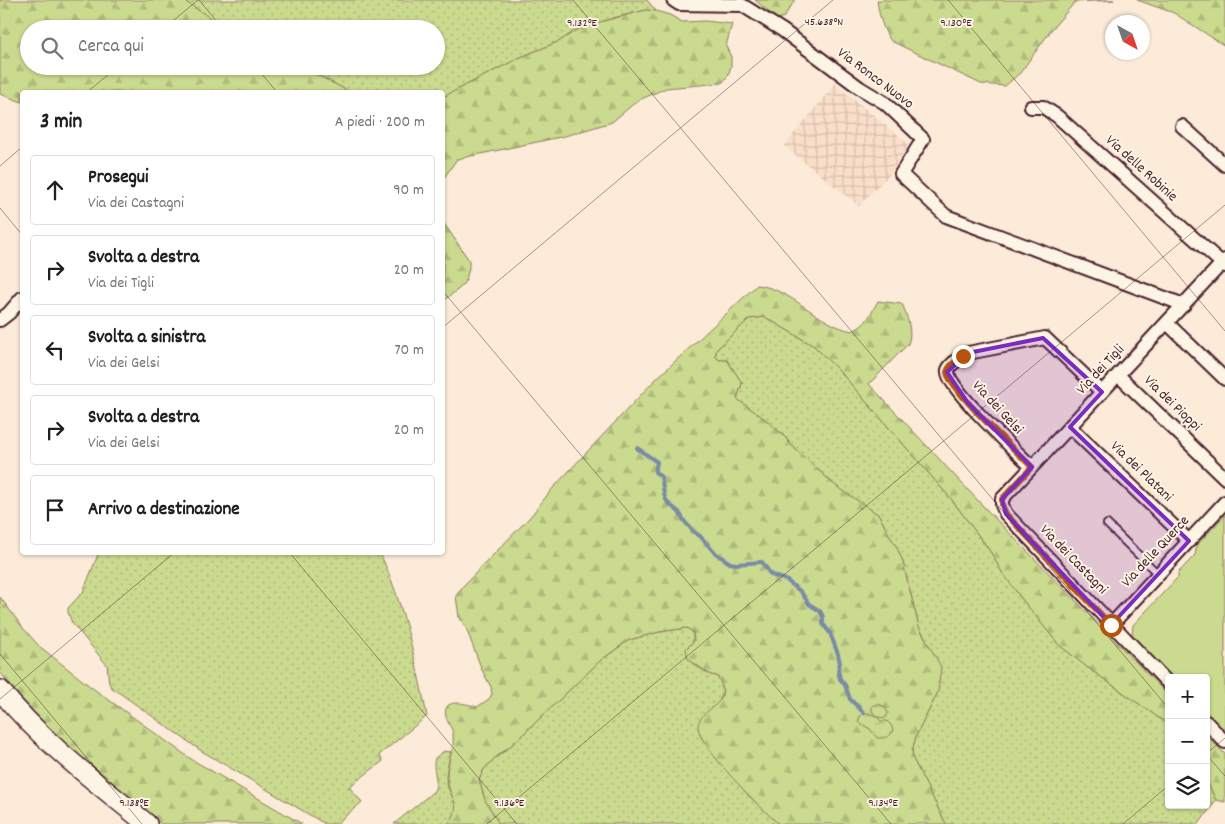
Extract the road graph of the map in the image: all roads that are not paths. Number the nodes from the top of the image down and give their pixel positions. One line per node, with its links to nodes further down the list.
1 (673, 0): 7 (street, Via Ronco Nuovo)
2 (1031, 107): 5 (street, Via delle Robinie)
3 (1182, 126): 4 (street)
4 (1225, 165)
5 (1224, 263): 7 (street, Via dei Tigli)
6 (20, 300): 8 (street)
7 (1184, 305): 9 (street, Via dei Tigli)
8 (0, 320)
9 (1167, 323): 10 (street, Via dei Tigli); 11 (street)
10 (1118, 375): 12 (street, Via dei Tigli); 15 (street, Via dei Pioppi)
11 (1225, 379)
12 (1102, 392): 13 (street, Via dei Tigli); 14 (street, Via dei Gelsi)
13 (1070, 427): 14 (street, Via dei Tigli); 19 (street, Via dei Platani)
14 (1032, 467): 16 (street, Via dei Tigli)
15 (1225, 478)
16 (1002, 499): 21 (street, Via dei Castagni)
17 (1225, 502): 19 (street, Via delle Querce)
18 (1107, 524): 20 (lane)
19 (1189, 540): 20 (street, Via delle Querce)
20 (1158, 574): 21 (street, Via delle Querce)
21 (1111, 625): 22 (street, Via dei Castagni)
22 (1165, 680)
23 (0, 690): 26 (main road)
24 (1210, 726): 25 (street)
25 (1225, 742)
26 (148, 824)

